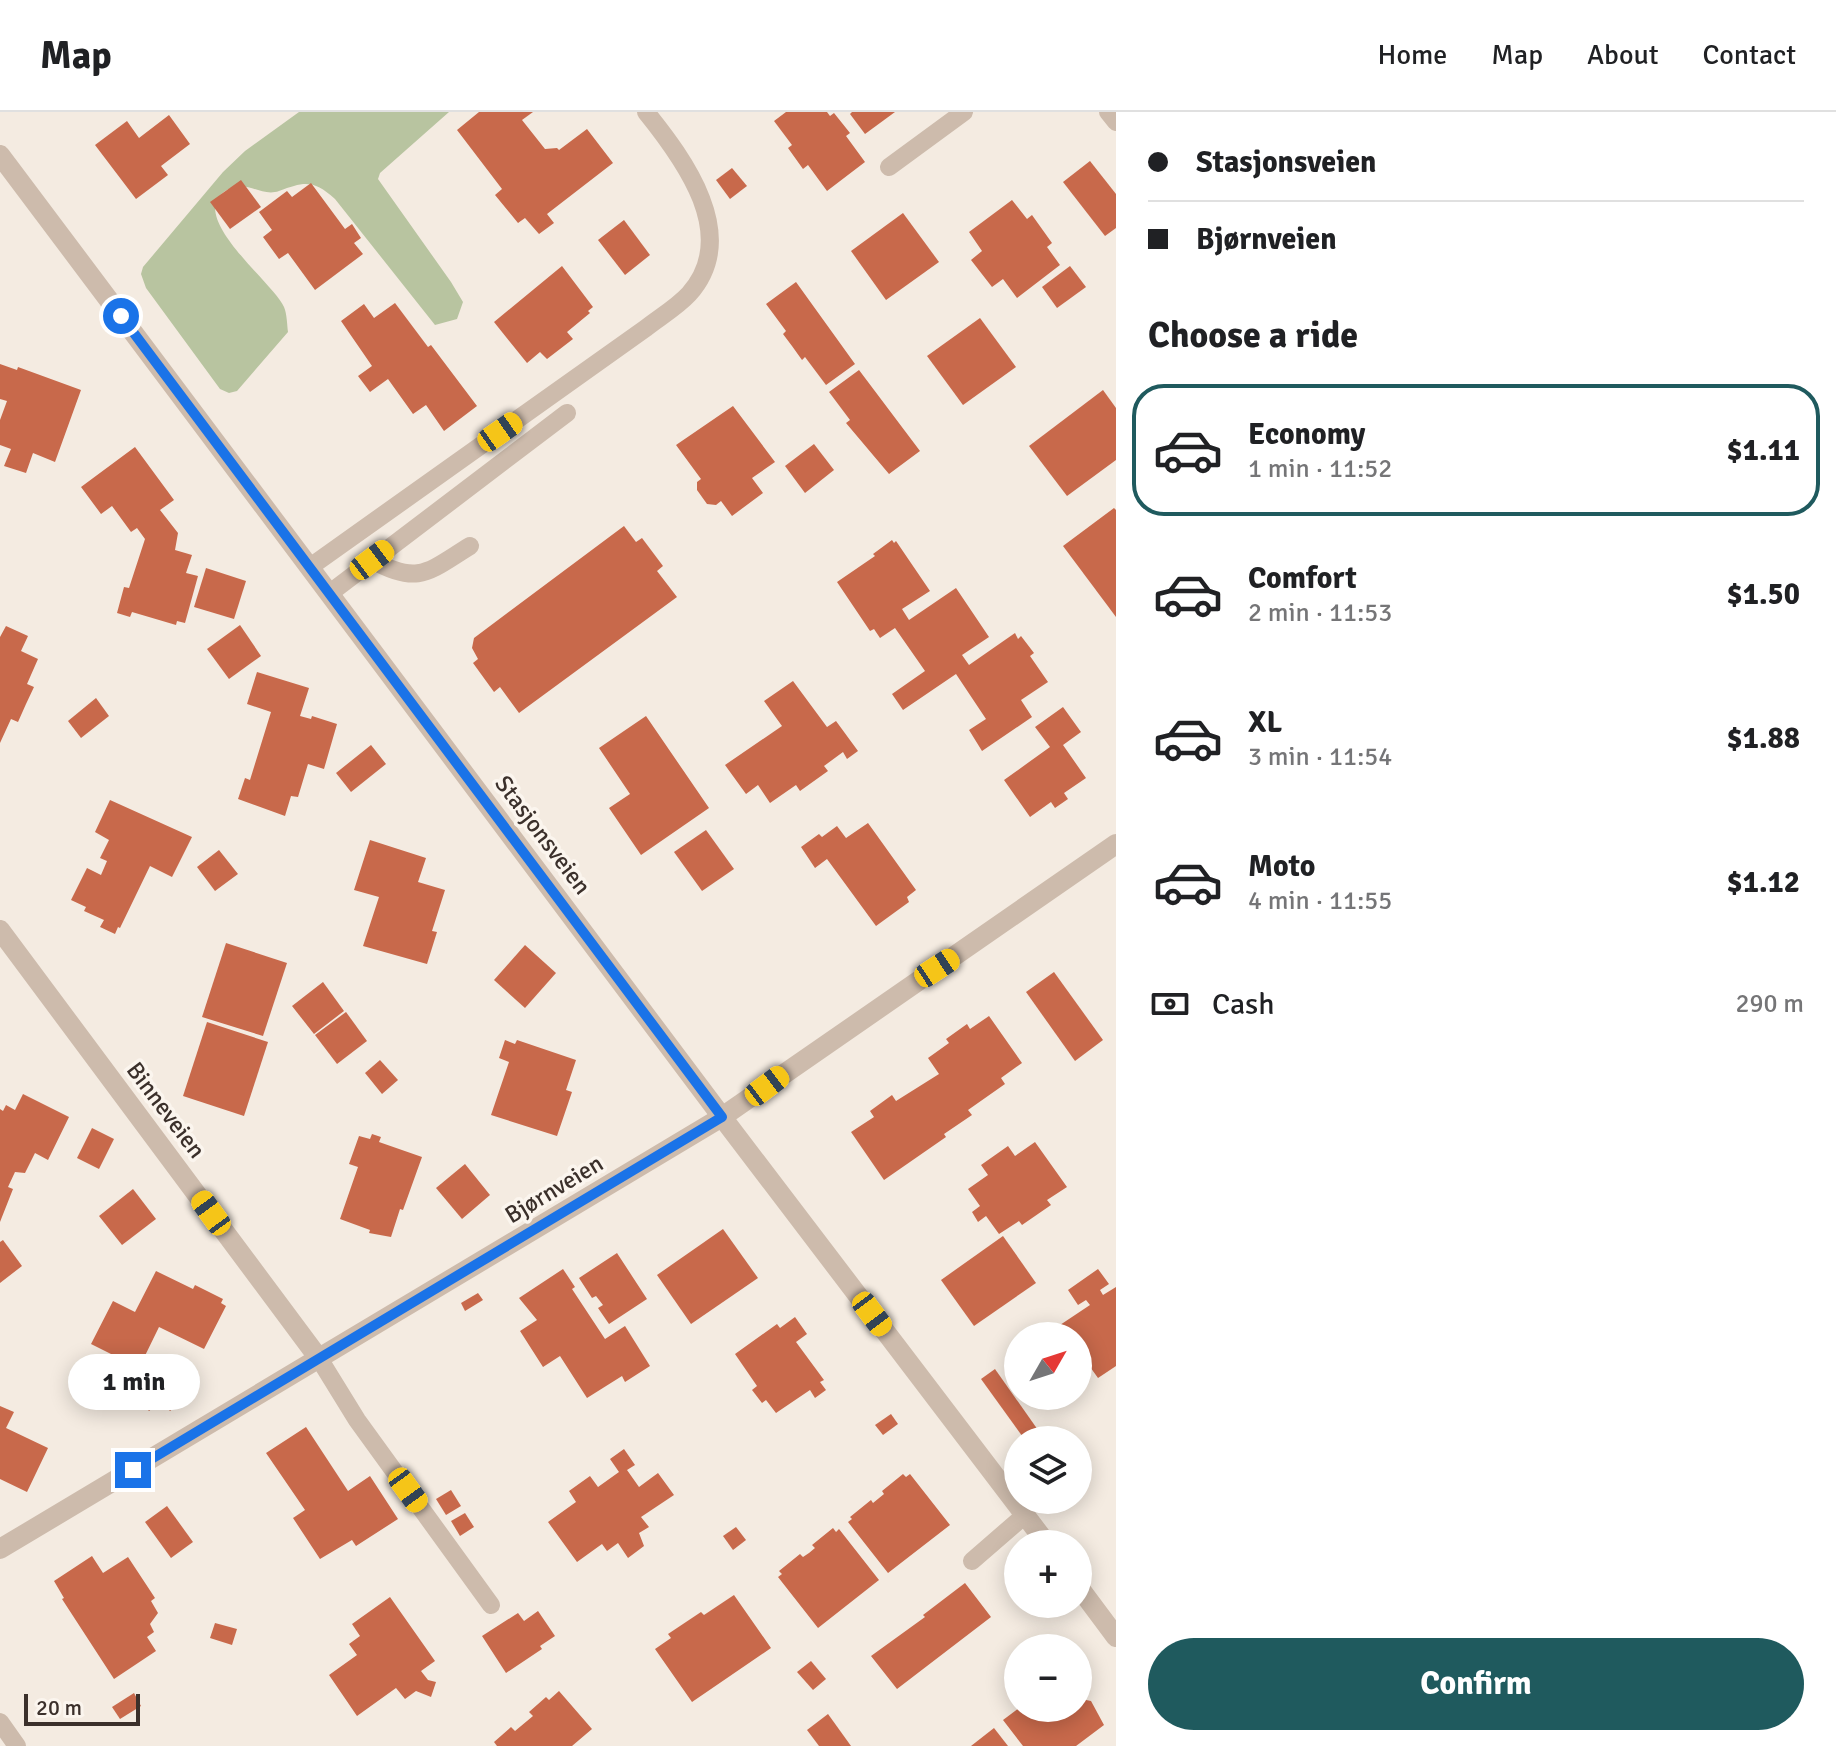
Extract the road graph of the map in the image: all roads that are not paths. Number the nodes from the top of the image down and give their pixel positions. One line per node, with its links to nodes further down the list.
1 (646, 112): 10 (lane)
2 (964, 112): 6 (lane)
3 (1108, 112): 4 (lane)
4 (1116, 122)
5 (0, 155): 10 (street, Stasjonsveien)
6 (889, 167)
7 (567, 413): 9 (lane)
8 (470, 546): 9 (lane)
9 (372, 560): 11 (lane)
10 (310, 567): 11 (street, Stasjonsveien)
11 (330, 593): 14 (street, Stasjonsveien)
12 (1116, 844): 14 (street, Bjørnveien)
13 (0, 930): 15 (street, Binneveien)
14 (722, 1117): 15 (street, Bjørnveien); 16 (street, Stasjonsveien)
15 (320, 1360): 18 (street, Bjørnveien); 20 (lane)
16 (1025, 1515): 17 (street, Stasjonsveien); 19 (lane)
17 (1036, 1530)
18 (0, 1549)
19 (972, 1561)
20 (491, 1605)
21 (1092, 1605): 22 (street)
22 (1116, 1637)
23 (0, 1722): 24 (lane)
24 (17, 1746)

